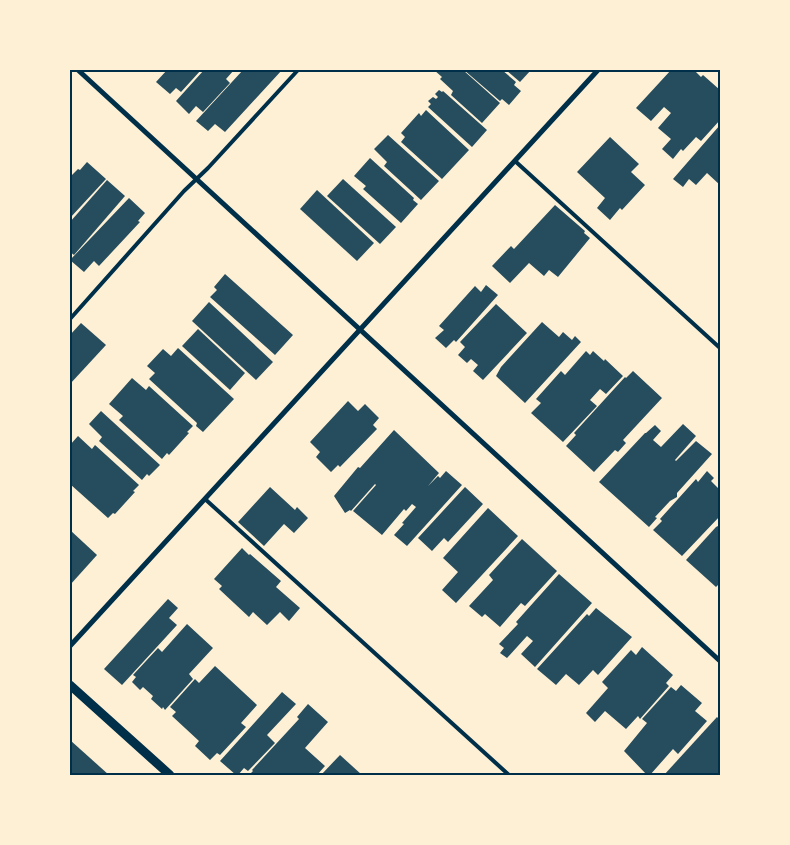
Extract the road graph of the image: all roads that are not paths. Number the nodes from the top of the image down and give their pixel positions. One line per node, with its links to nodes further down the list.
1 (78, 70): 5 (street)
2 (298, 70): 5 (lane)
3 (598, 70): 4 (street)
4 (515, 161): 7 (street); 8 (lane)
5 (196, 178): 6 (lane); 7 (street)
6 (70, 320)
7 (359, 329): 9 (street); 11 (street)
8 (720, 348)
9 (205, 499): 10 (street); 14 (lane)
10 (70, 646)
11 (720, 661)
12 (70, 685): 13 (street)
13 (170, 775)
14 (509, 775)

